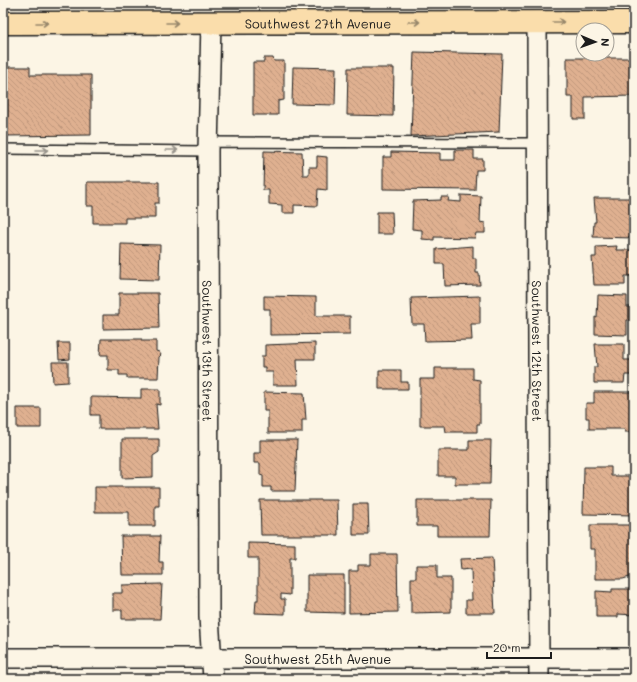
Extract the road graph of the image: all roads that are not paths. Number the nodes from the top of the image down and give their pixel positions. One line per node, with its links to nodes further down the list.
1 (211, 22): 2 (highway, Southwest 27th Avenue, one-way to 2); 4 (highway, Southwest 27th Avenue, one-way to 1); 6 (street, Southwest 13th Street)
2 (536, 22): 3 (highway, Southwest 27th Avenue, one-way to 3); 5 (street, Southwest 12th Street)
3 (634, 22)
4 (3, 23)
5 (536, 143): 6 (lane); 11 (street, Southwest 12th Street)
6 (208, 146): 7 (lane, one-way to 6); 10 (street, Southwest 13th Street)
7 (3, 150)
8 (3, 658): 10 (street, Southwest 25th Avenue)
9 (634, 658): 11 (street, Southwest 25th Avenue)
10 (212, 659): 11 (street, Southwest 25th Avenue); 12 (street, Southwest 13th Street)
11 (539, 659): 13 (street, Southwest 12th Street)
12 (213, 679)
13 (539, 679)

